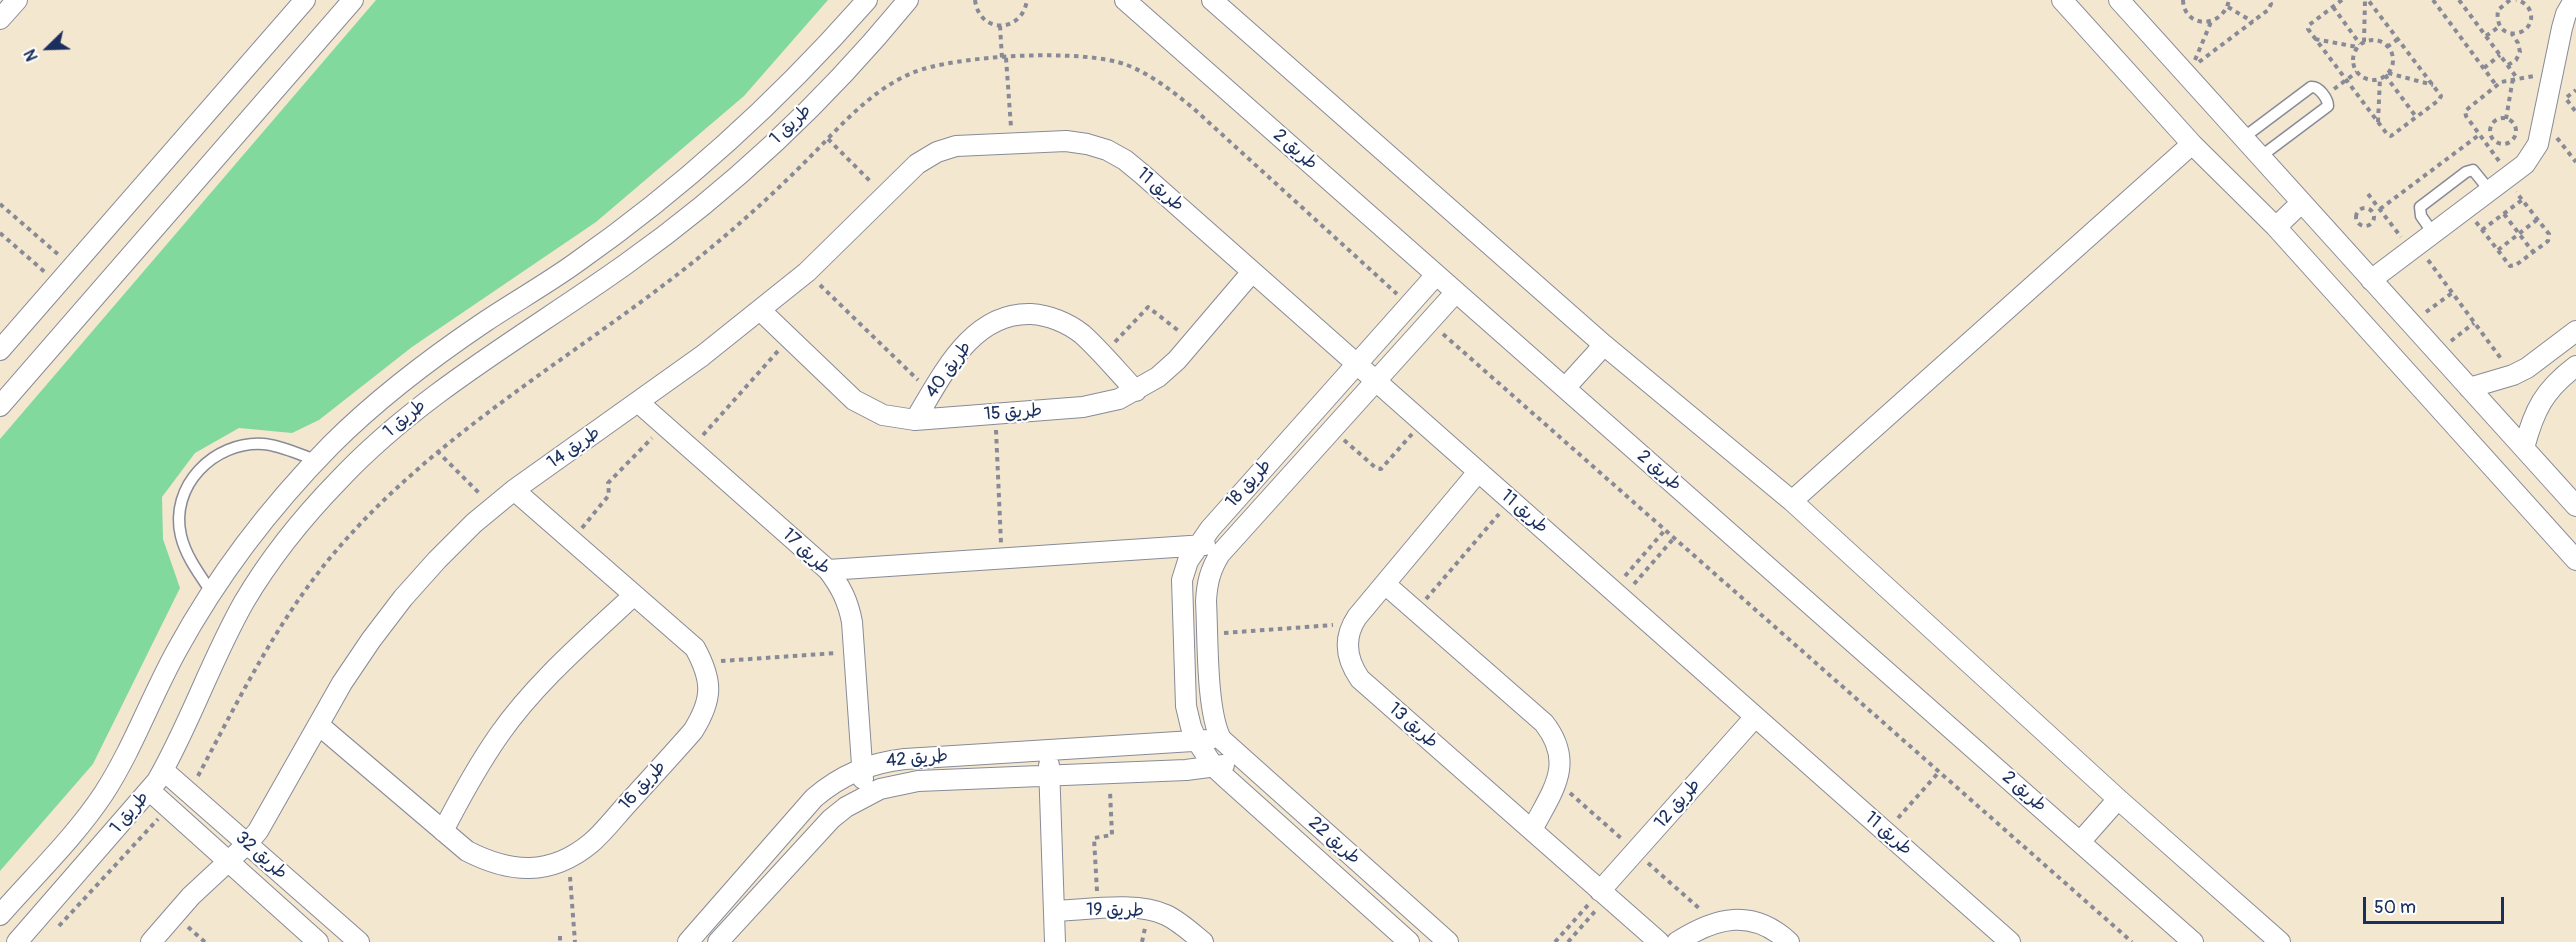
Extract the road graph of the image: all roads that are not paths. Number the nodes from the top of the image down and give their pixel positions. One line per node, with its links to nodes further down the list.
1 (17, 0): 12 (street)
2 (305, 0): 29 (street)
3 (867, 0): 40 (street, طريق 1)
4 (908, 0): 60 (street, طريق 1)
5 (1125, 0): 23 (street, طريق 2)
6 (1212, 0): 28 (street)
7 (2062, 0): 16 (street)
8 (2119, 0): 13 (street)
9 (2141, 0): 13 (street)
10 (2574, 0): 18 (street)
11 (344, 3): 37 (street)
12 (0, 19)
13 (2140, 24): 14 (street)
14 (2243, 138): 17 (street); 17 (lane)
15 (1012, 143): 22 (street, طريق 11); 26 (street, طريق 14)
16 (2192, 144): 20 (street); 43 (street)
17 (2260, 157): 19 (street)
18 (2490, 191): 21 (street); 21 (lane)
19 (2301, 203): 20 (street); 24 (street)
20 (2276, 227): 47 (street)
21 (2433, 233): 24 (street)
22 (1252, 272): 30 (street, طريق 11); 35 (street, طريق 15)
23 (1437, 275): 25 (street, طريق 2); 30 (street, طريق 18)
24 (2371, 280): 34 (street)
25 (1456, 292): 32 (street, طريق 18); 33 (street, طريق 2)
26 (760, 310): 36 (street, طريق 14); 38 (street, طريق 15)
27 (2576, 331): 34 (street)
28 (1604, 345): 33 (street); 43 (street)
29 (0, 350)
30 (1356, 364): 32 (street, طريق 11); 46 (street, طريق 18)
31 (2576, 366): 39 (street)
32 (1376, 381): 41 (street, طريق 11); 45 (street, طريق 18)
33 (1565, 388): 67 (street, طريق 2)
34 (2469, 388): 39 (street)
35 (1136, 391): 38 (street, طريق 15); 38 (street, طريق 40)
36 (638, 402): 42 (street, طريق 14); 48 (street, طريق 17)
37 (0, 406)
38 (915, 420)
39 (2524, 448): 44 (street)
40 (316, 460): 50 (street, طريق 1); 50 (lane)
41 (1478, 472): 49 (street); 52 (street, طريق 11)
42 (514, 490): 51 (street, طريق 16); 53 (street, طريق 14)
43 (1792, 501): 64 (street)
44 (2576, 506)
45 (1232, 543): 46 (street); 54 (street, طريق 18)
46 (1197, 545): 48 (street); 55 (street, طريق 18)
47 (2576, 560)
48 (828, 570): 59 (street, طريق 17)
49 (1385, 584): 65 (street); 65 (street, طريق 13)
50 (212, 593): 72 (street, طريق 1)
51 (634, 595): 66 (street); 66 (street, طريق 16)
52 (1755, 717): 70 (street, طريق 12); 86 (street, طريق 11)
53 (320, 726): 66 (street, طريق 16); 68 (street, طريق 14)
54 (1221, 739): 55 (street, طريق 42); 57 (street, طريق 22)
55 (1197, 741): 56 (street, طريق 42); 58 (street, طريق 22)
56 (1049, 750): 59 (street, طريق 42); 61 (street)
57 (1243, 761): 58 (street, طريق 42); 82 (street, طريق 22)
58 (1214, 767): 61 (street, طريق 42); 73 (street, طريق 22)
59 (862, 768): 63 (street, طريق 17); 78 (street, طريق 42)
60 (163, 770): 62 (street, طريق 1); 68 (street, طريق 32)
61 (1049, 776): 63 (street, طريق 42); 71 (street)
62 (150, 791): 69 (street, طريق 32); 74 (street, طريق 1)
63 (864, 796): 79 (street, طريق 42)
64 (2118, 799): 67 (street); 88 (street)
65 (1532, 830): 70 (street, طريق 13)
66 (443, 831)
67 (2080, 842): 87 (street, طريق 2)
68 (248, 844): 69 (street, طريق 14); 77 (street, طريق 32)
69 (227, 861): 75 (street, طريق 14); 76 (street, طريق 32)
70 (1604, 894): 83 (street, طريق 13)
71 (1054, 911): 80 (street); 81 (street, طريق 19)
72 (0, 915)
73 (1407, 941)
74 (17, 942)
75 (151, 942)
76 (318, 942)
77 (359, 942)
78 (688, 942)
79 (718, 942)
80 (1055, 942)
81 (1203, 942)
82 (1448, 942)
83 (1659, 942)
84 (1677, 942): 85 (street)
85 (1789, 942)
86 (2010, 942)
87 (2193, 942)
88 (2280, 942)

